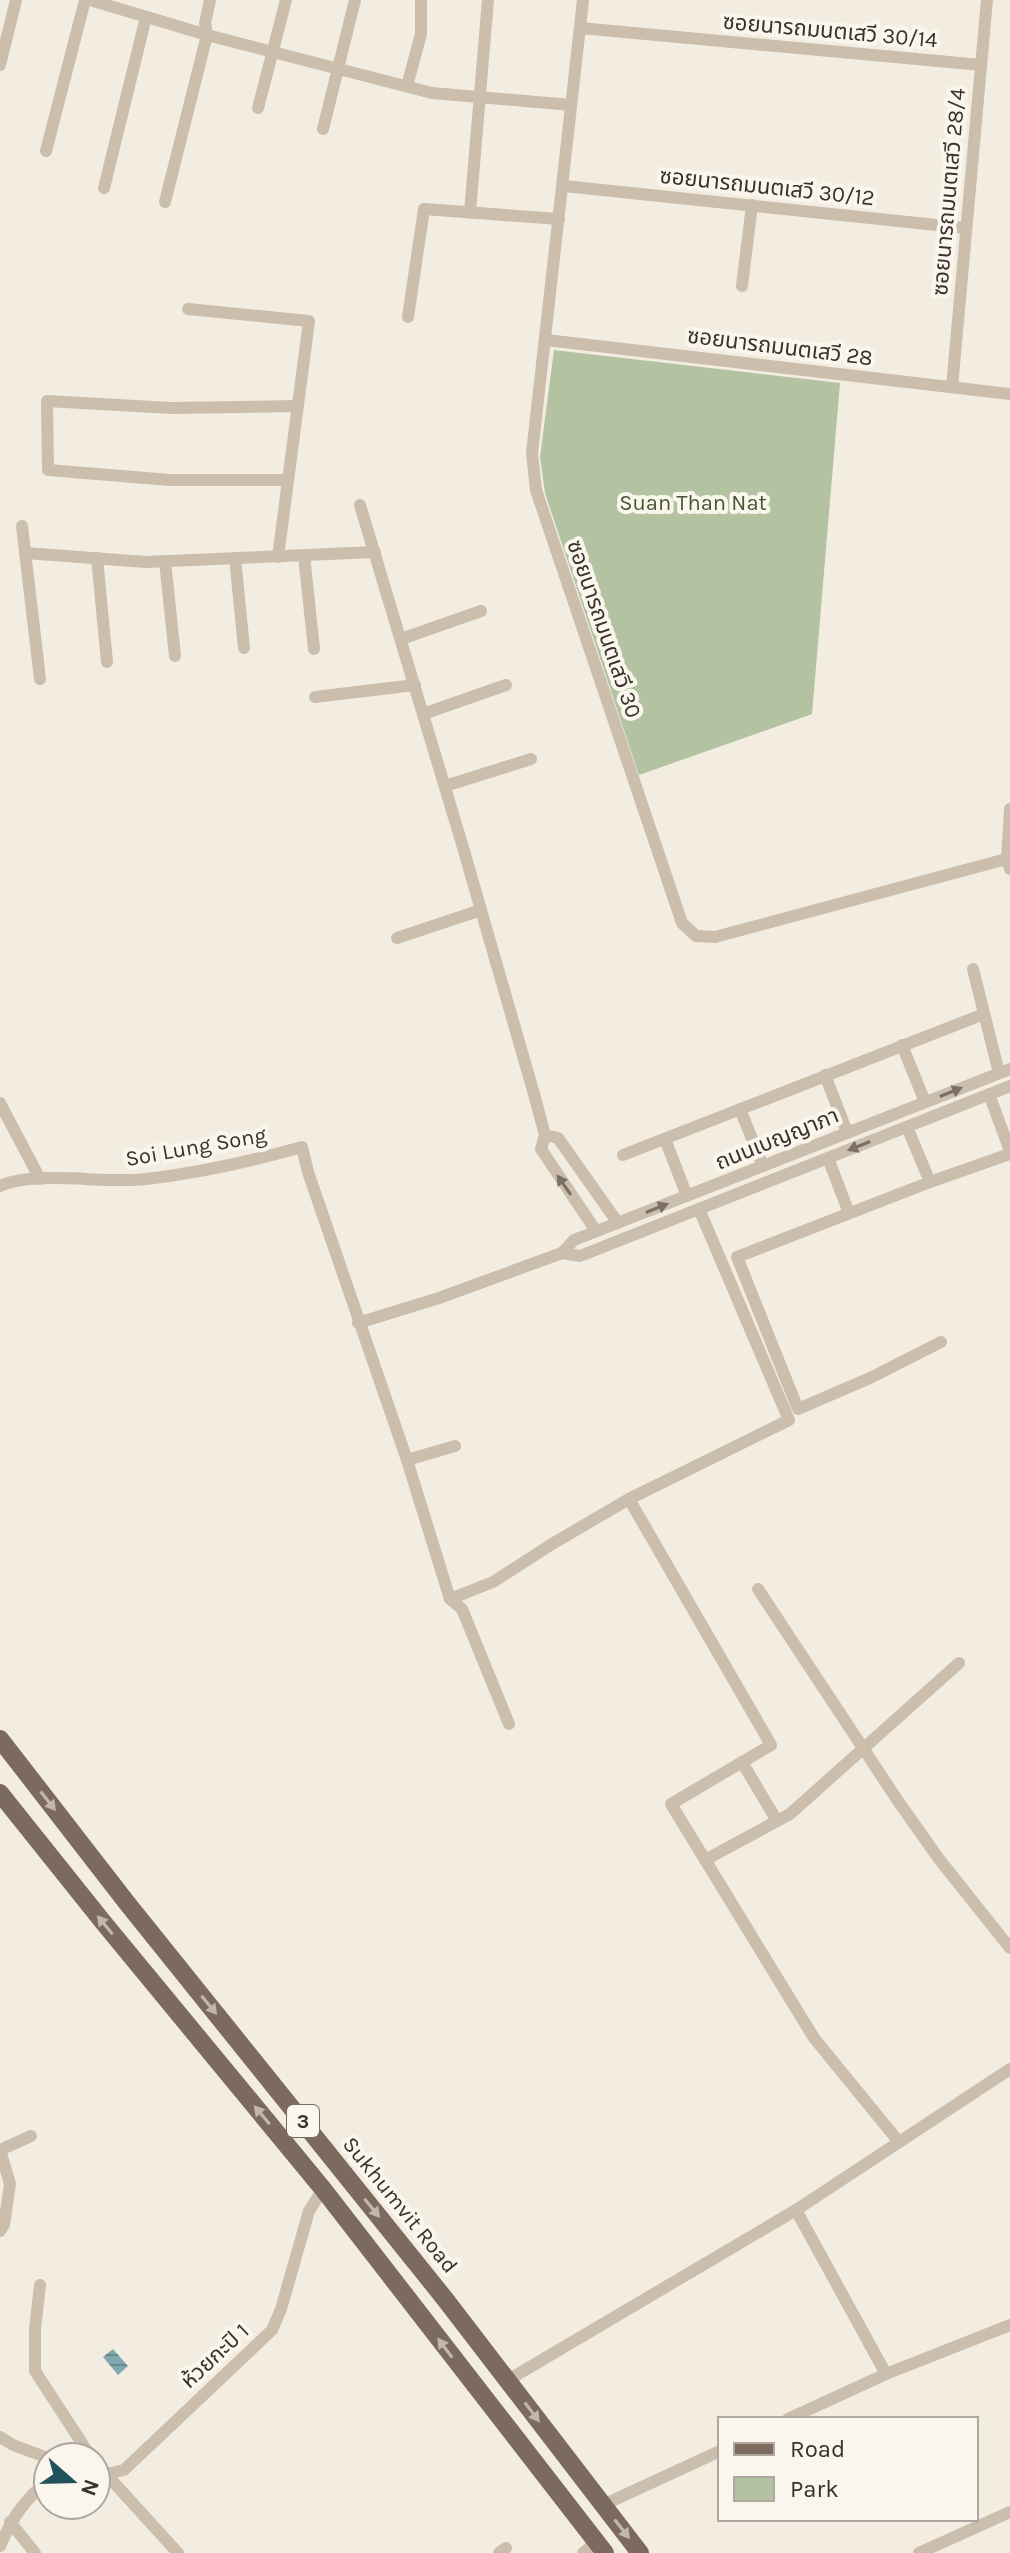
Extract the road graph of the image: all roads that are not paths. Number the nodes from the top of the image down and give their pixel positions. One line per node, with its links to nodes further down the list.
1 (16, 0): 14 (street)
2 (87, 0): 10 (street); 22 (street)
3 (210, 0): 12 (street)
4 (286, 0): 13 (street)
5 (355, 0): 16 (street)
6 (421, 0): 17 (street)
7 (488, 0): 18 (street)
8 (583, 0): 11 (street, ซอยนารถมนตเสวี 30)
9 (987, 0): 15 (street, ซอยนารถมนตเสวี 28/4)
10 (146, 17): 12 (street); 24 (street)
11 (580, 28): 15 (street, ซอยนารถมนตเสวี 30/14); 19 (street, ซอยนารถมนตเสวี 30)
12 (207, 35): 13 (street); 25 (street)
13 (272, 51): 16 (street); 20 (street)
14 (1, 57)
15 (981, 65): 29 (street, ซอยนารถมนตเสวี 28/4)
16 (338, 68): 17 (street); 21 (street)
17 (407, 86): 18 (street)
18 (480, 97): 19 (street); 27 (street)
19 (571, 105): 23 (street, ซอยนารถมนตเสวี 30)
20 (258, 108)
21 (323, 129)
22 (46, 151)
23 (564, 186): 26 (street, ซอยนารถมนตเสวี 30/12); 28 (street, ซอยนารถมนตเสวี 30)
24 (104, 188)
25 (165, 202)
26 (752, 205): 29 (street, ซอยนารถมนตเสวี 30/12); 30 (street)
27 (470, 212): 28 (street); 32 (street)
28 (559, 219): 33 (street, ซอยนารถมนตเสวี 30)
29 (965, 228): 34 (street, ซอยนารถมนตเสวี 28/4)
30 (742, 286)
31 (188, 309): 36 (street)
32 (408, 317)
33 (546, 340): 34 (street, ซอยนารถมนตเสวี 28); 61 (street, ซอยนารถมนตเสวี 30)
34 (952, 387): 35 (street, ซอยนารถมนตเสวี 28)
35 (1010, 394)
36 (298, 406): 37 (street); 37 (street)
37 (288, 480): 43 (street)
38 (360, 505): 40 (street)
39 (22, 526): 41 (street)
40 (375, 552): 42 (street); 48 (street)
41 (25, 553): 44 (street); 53 (street)
42 (304, 556): 43 (street); 50 (street)
43 (278, 557): 45 (street)
44 (97, 558): 46 (street); 52 (street)
45 (235, 558): 46 (street); 49 (street)
46 (165, 561): 51 (street)
47 (481, 611): 48 (street)
48 (401, 639): 54 (street)
49 (244, 648)
50 (314, 649)
51 (175, 656)
52 (107, 662)
53 (40, 679)
54 (415, 685): 56 (street); 57 (street)
55 (506, 685): 57 (street)
56 (315, 697)
57 (423, 714): 59 (street)
58 (531, 759): 59 (street)
59 (445, 786): 62 (street)
60 (1010, 809): 61 (street)
61 (1009, 862)
62 (481, 910): 63 (street); 77 (street)
63 (397, 938)
64 (973, 969): 65 (street)
65 (984, 1014): 66 (street); 67 (street)
66 (902, 1045): 68 (street); 71 (street)
67 (1004, 1071): 71 (street, ถนนเบญญาภา, one-way to 67)
68 (825, 1075): 73 (street); 76 (street)
69 (1010, 1086): 70 (street, ถนนเบญญาภา)
70 (989, 1094): 75 (street, ถนนเบญญาภา); 80 (street)
71 (925, 1102): 74 (street, ถนนเบญญาภา)
72 (0, 1103): 84 (street)
73 (740, 1109): 79 (street); 83 (street)
74 (878, 1121): 76 (street, ถนนเบญญาภา); 78 (street)
75 (907, 1127): 78 (street, ถนนเบญญาภา); 85 (street)
76 (847, 1132): 83 (street, ถนนเบญญาภา)
77 (545, 1135): 92 (street); 93 (street, one-way to 77)
78 (883, 1136): 82 (street, ถนนเบญญาภา, one-way to 82)
79 (665, 1139): 81 (street); 88 (street)
80 (1010, 1152): 85 (street)
81 (623, 1155)
82 (828, 1158): 89 (street, ถนนเบญญาภา); 91 (street)
83 (763, 1166): 86 (street, ถนนเบญญาภา)
84 (40, 1179): 87 (street, Soi Lung Song); 95 (street, Soi Lung Song)
85 (930, 1182): 91 (street)
86 (717, 1184): 88 (street, ถนนเบญญาภา); 89 (street)
87 (0, 1186)
88 (687, 1196): 92 (street, ถนนเบญญาภา, one-way to 88)
89 (722, 1199): 90 (street, ถนนเบญญาภา)
90 (699, 1209): 94 (street, ถนนเบญญาภา); 99 (street)
91 (849, 1213): 96 (street)
92 (618, 1223): 93 (street, ถนนเบญญาภา)
93 (596, 1231): 94 (street, ถนนเบญญาภา)
94 (562, 1253): 95 (street, ถนนเบญญาภา)
95 (358, 1323): 98 (street)
96 (941, 1342)
97 (455, 1446): 98 (street)
98 (407, 1460): 101 (street)
99 (629, 1499): 101 (street); 106 (street)
100 (758, 1589): 105 (street)
101 (450, 1599): 103 (street)
102 (959, 1663): 105 (street)
103 (509, 1724)
104 (0, 1739): 121 (main road, Sukhumvit Road / 3, one-way to 121)
105 (864, 1747): 108 (street); 110 (street)
106 (742, 1762): 108 (street); 109 (street)
107 (0, 1793): 115 (main road, 3, one-way to 107)
108 (777, 1821): 109 (street)
109 (705, 1860): 113 (street)
110 (1010, 1948)
111 (1010, 2069): 113 (street)
112 (31, 2136): 114 (street)
113 (899, 2142): 116 (street)
114 (0, 2150): 117 (street)
115 (323, 2189): 129 (street, ห้วยกะปิ 1); 136 (main road, 3, one-way to 115)
116 (796, 2210): 120 (street); 121 (street)
117 (0, 2231)
118 (40, 2285): 124 (street)
119 (1010, 2325): 120 (street)
120 (886, 2374): 122 (street)
121 (508, 2380): 132 (main road, Sukhumvit Road / 3, one-way to 132)
122 (792, 2417)
123 (0, 2437): 125 (street)
124 (81, 2441)
125 (13, 2445): 126 (street); 128 (street)
126 (32, 2452)
127 (718, 2452): 132 (street)
128 (0, 2453)
129 (112, 2470)
130 (112, 2484): 138 (street)
131 (32, 2494): 134 (street)
132 (603, 2505): 139 (main road, Sukhumvit Road / 3, one-way to 139)
133 (1010, 2512): 140 (street)
134 (10, 2522): 135 (street); 137 (street)
135 (0, 2546)
136 (594, 2549)
137 (35, 2553)
138 (178, 2553)
139 (640, 2553)
140 (919, 2553)

